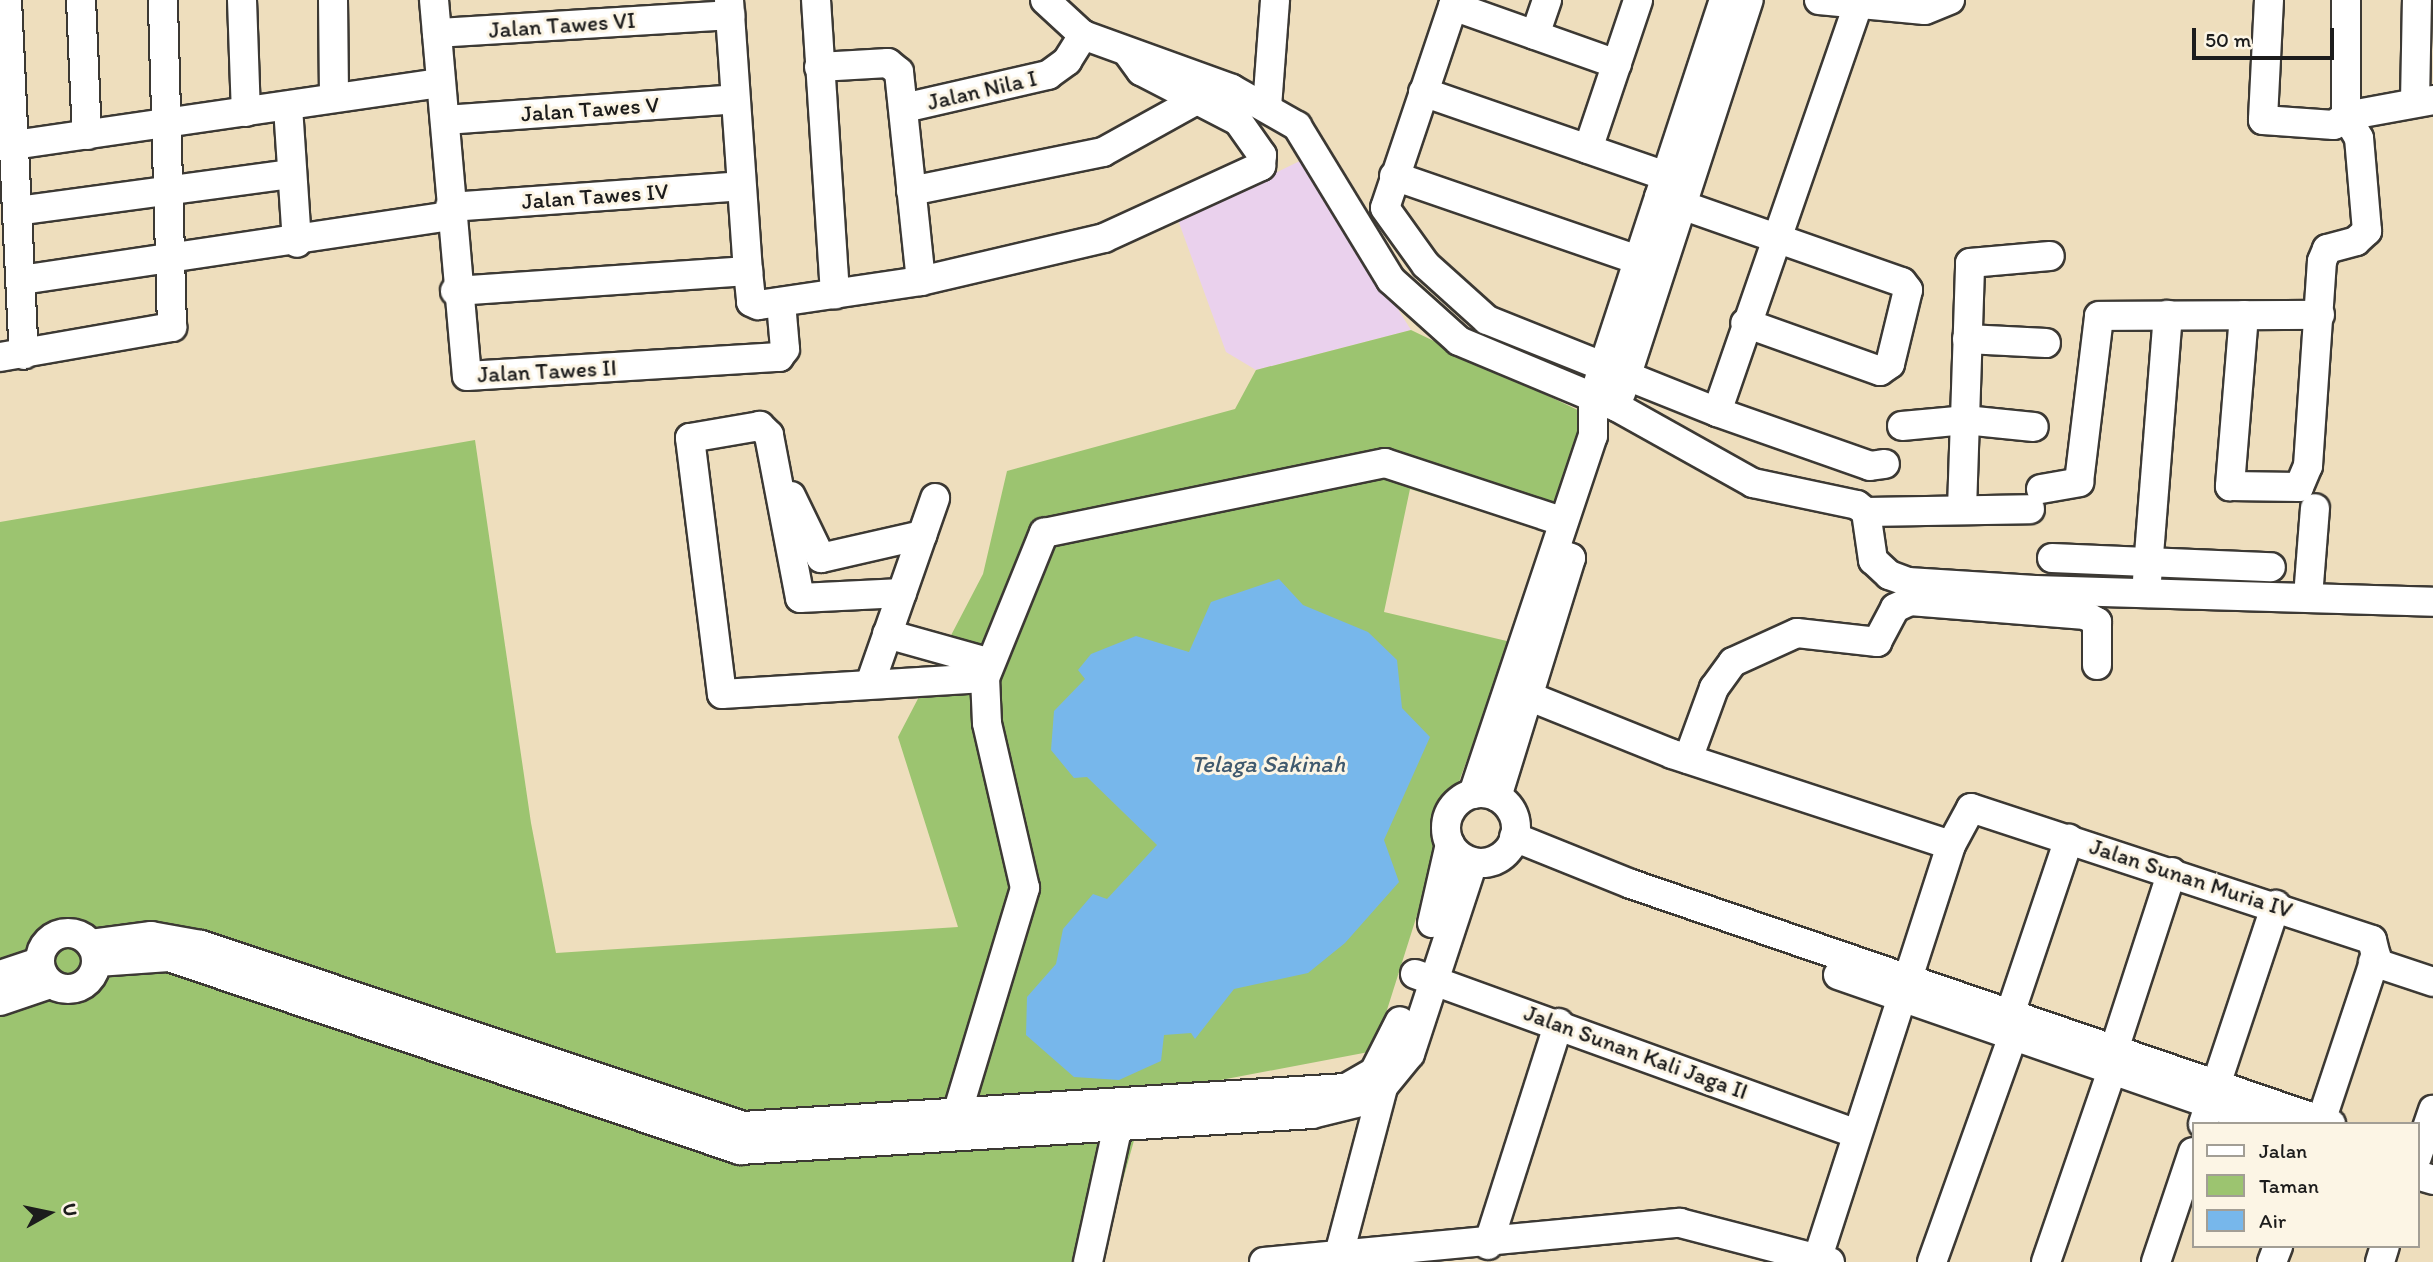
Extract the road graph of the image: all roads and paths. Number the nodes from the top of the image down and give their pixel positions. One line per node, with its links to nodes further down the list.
1 (7, 0): 42 (street)
2 (81, 0): 41 (street)
3 (163, 0): 40 (street)
4 (242, 0): 37 (street)
5 (333, 0): 30 (street)
6 (434, 0): 22 (street, Jalan Tawes II)
7 (816, 0): 27 (street)
8 (1045, 0): 23 (street)
9 (1275, 0): 35 (street)
10 (1547, 0): 24 (street)
11 (1639, 0): 26 (street)
12 (1724, 0): 49 (street)
13 (1749, 0): 49 (street)
14 (1819, 0): 20 (street)
15 (1950, 0): 20 (street)
16 (2269, 0): 38 (street)
17 (2346, 0): 38 (street)
18 (2417, 0): 33 (street)
19 (1454, 3): 24 (street); 29 (street)
20 (1858, 5): 52 (street)
21 (729, 8): 22 (street, Jalan Tawes VI); 31 (street)
22 (437, 33): 28 (street, Jalan Tawes II)
23 (1083, 35): 25 (street); 36 (street, Jalan Nila I)
24 (1535, 35): 26 (street)
25 (1128, 53): 32 (street); 35 (street)
26 (1617, 64): 43 (street)
27 (819, 67): 36 (street); 61 (street)
28 (441, 83): 30 (street); 39 (street, Jalan Tawes II)
29 (1423, 92): 43 (street); 45 (street)
30 (334, 97): 34 (street)
31 (735, 99): 39 (street, Jalan Tawes V); 46 (street)
32 (1198, 100): 47 (street); 59 (street)
33 (2424, 101): 38 (street)
34 (288, 107): 37 (street); 44 (street)
35 (1267, 107): 71 (street)
36 (904, 108): 47 (street)
37 (246, 112): 40 (street)
38 (2346, 116): 65 (street)
39 (445, 120): 51 (street, Jalan Tawes II)
40 (167, 124): 41 (street); 48 (street)
41 (87, 135): 42 (street)
42 (14, 145): 50 (street)
43 (1588, 149): 49 (street)
44 (292, 174): 48 (street); 53 (street)
45 (1394, 176): 55 (street); 70 (street)
46 (740, 186): 51 (street, Jalan Tawes IV); 57 (street)
47 (911, 191): 59 (street)
48 (169, 192): 50 (street); 56 (street)
49 (1669, 193): 52 (street); 55 (street); 70 (street)
50 (17, 211): 58 (street)
51 (450, 212): 53 (street, Jalan Tawes IV); 60 (street, Jalan Tawes II)
52 (1775, 238): 66 (street); 66 (street)
53 (297, 243): 56 (street, Jalan Tawes IV)
54 (2050, 256): 67 (street)
55 (1638, 260): 70 (street)
56 (172, 262): 58 (street, Jalan Tawes IV); 69 (street)
57 (748, 271): 60 (street); 62 (street)
58 (21, 280): 69 (street)
59 (921, 281): 61 (street)
60 (455, 291): 62 (street, Jalan Tawes II)
61 (835, 294): 62 (street)
62 (781, 302)
63 (2168, 315): 64 (street); 80 (street); 86 (street)
64 (2244, 315): 65 (street); 65 (street)
65 (2320, 315)
66 (1745, 323): 72 (street)
67 (1967, 339): 68 (street); 73 (street)
68 (2046, 343)
69 (12, 356)
70 (1616, 370): 71 (street); 72 (street)
71 (1605, 402): 81 (street); 82 (street)
72 (1717, 412): 76 (street)
73 (1965, 420): 74 (street); 75 (street); 80 (street)
74 (1902, 426)
75 (2034, 427)
76 (1885, 464)
77 (783, 492): 83 (street); 88 (street); 95 (street)
78 (935, 498): 83 (street)
79 (2315, 508): 90 (street)
80 (1962, 509): 81 (street)
81 (1866, 512): 89 (street)
82 (1564, 522): 84 (street); 94 (street)
83 (922, 535): 88 (street)
84 (1553, 552): 96 (street); 98 (street)
85 (2052, 558): 86 (street)
86 (2148, 560): 87 (street); 89 (street)
87 (2271, 567)
88 (902, 593): 92 (street)
89 (2146, 593): 90 (street)
90 (2308, 597): 91 (street)
91 (2433, 602)
92 (887, 634): 94 (street); 95 (street)
93 (2096, 665): 97 (street)
94 (986, 670): 95 (street); 124 (street)
95 (870, 684)
96 (1528, 696): 97 (street); 98 (street)
97 (1688, 759): 103 (street)
98 (1485, 795): 101 (street); 102 (street)
99 (1986, 811): 100 (street, Jalan Sunan Muria IV); 103 (street); 113 (street)
100 (2069, 839): 105 (street, Jalan Sunan Muria IV); 116 (street)
101 (1450, 844): 104 (street); 111 (street)
102 (1510, 845): 104 (street); 113 (street)
103 (1951, 845): 113 (street)
104 (1473, 862): 111 (street)
105 (2172, 872): 106 (street, Jalan Sunan Muria IV); 117 (street)
106 (2276, 905): 108 (street, Jalan Sunan Muria IV); 119 (street)
107 (94, 953): 109 (street); 109 (street); 124 (street)
108 (2373, 962): 112 (street); 123 (street)
109 (45, 973): 110 (street); 114 (street)
110 (0, 975)
111 (1423, 976): 115 (street, Jalan Sunan Kali Jaga II); 118 (street)
112 (2433, 982)
113 (1912, 991): 116 (street); 125 (street); 131 (street)
114 (0, 1001)
115 (1559, 1023): 125 (street, Jalan Sunan Kali Jaga II); 129 (street)
116 (2012, 1025): 117 (street); 134 (street)
117 (2113, 1060): 119 (street); 135 (street)
118 (1381, 1079): 121 (street); 130 (street)
119 (2210, 1104): 122 (street); 123 (street)
120 (2433, 1110): 127 (street)
121 (1121, 1113): 124 (street); 132 (street)
122 (2263, 1122)
123 (2326, 1122)
124 (954, 1123)
125 (1856, 1134): 131 (street)
126 (2192, 1155): 136 (street)
127 (2421, 1159): 128 (street)
128 (2433, 1180)
129 (1488, 1245): 130 (street); 131 (street)
130 (1338, 1258): 133 (street)
131 (1827, 1260)
132 (1088, 1262)
133 (1264, 1262)
134 (1932, 1262)
135 (2046, 1262)
136 (2156, 1262)

